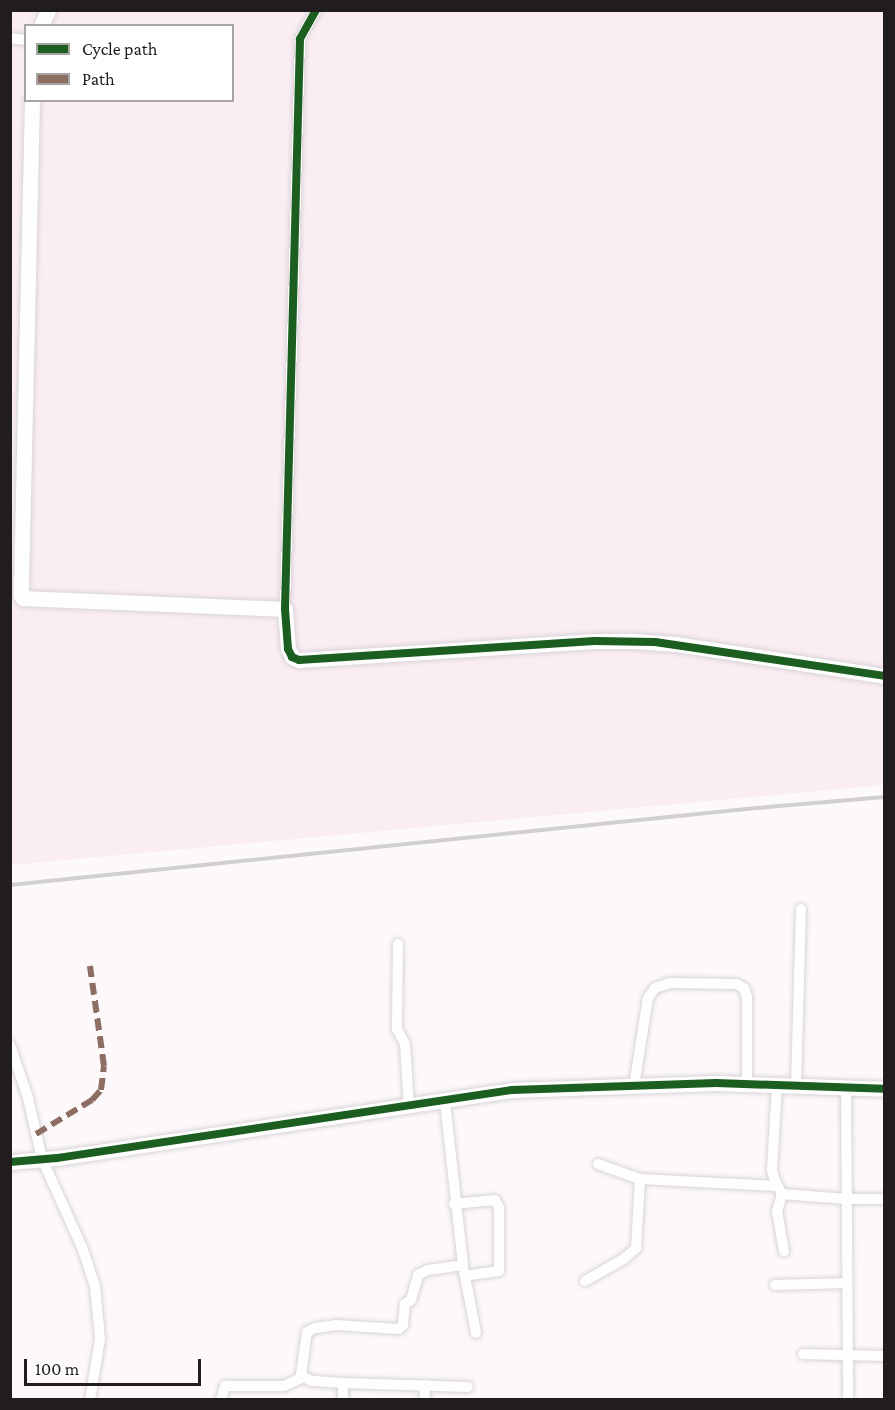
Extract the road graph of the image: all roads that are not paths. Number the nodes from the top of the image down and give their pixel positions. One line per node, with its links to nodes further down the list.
1 (48, 10): 3 (street)
2 (316, 10): 5 (street)
3 (42, 24)
4 (32, 102): 5 (street)
5 (285, 609): 6 (street)
6 (885, 676)
7 (801, 909): 13 (street)
8 (398, 944): 17 (street)
9 (10, 1045): 18 (street)
10 (747, 1084): 11 (street); 12 (street); 12 (street)
11 (777, 1085): 13 (street); 22 (street)
12 (634, 1086): 16 (street)
13 (796, 1086): 14 (street)
14 (846, 1088): 15 (street); 23 (street)
15 (885, 1089)
16 (445, 1101): 17 (street); 25 (street)
17 (409, 1107): 18 (street)
18 (42, 1160): 19 (street); 39 (street)
19 (10, 1162)
20 (598, 1164): 21 (street)
21 (640, 1179): 22 (street); 28 (street)
22 (780, 1190): 23 (street); 26 (street)
23 (847, 1199): 24 (street); 29 (street)
24 (885, 1199)
25 (454, 1204): 27 (street); 27 (street)
26 (784, 1251)
27 (464, 1271): 31 (street); 35 (street)
28 (585, 1281)
29 (847, 1283): 30 (street); 33 (street)
30 (775, 1285)
31 (476, 1332)
32 (803, 1354): 33 (street)
33 (847, 1355): 34 (street); 43 (street)
34 (885, 1356)
35 (303, 1377): 36 (street); 40 (street)
36 (343, 1383): 37 (street); 41 (street)
37 (424, 1385): 38 (street); 42 (street)
38 (468, 1387)
39 (90, 1400)
40 (221, 1400)
41 (343, 1400)
42 (425, 1400)
43 (848, 1400)

